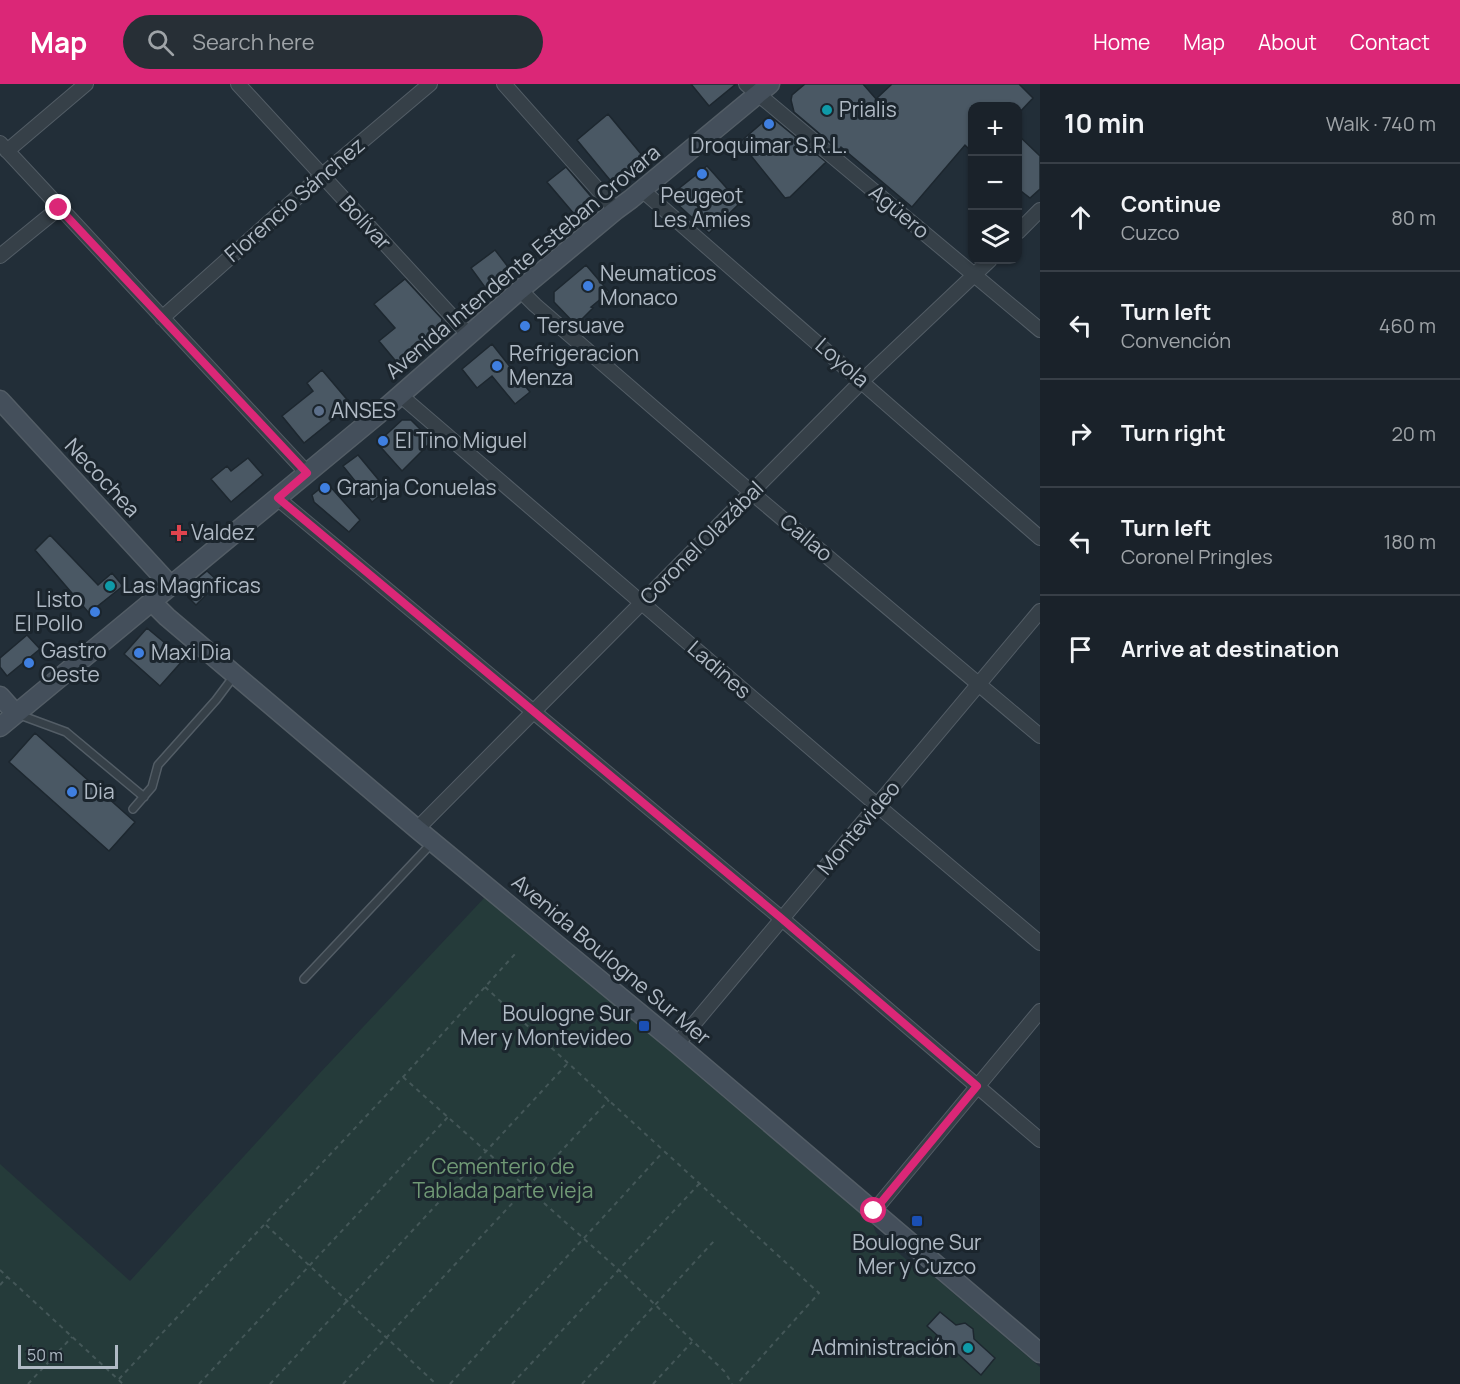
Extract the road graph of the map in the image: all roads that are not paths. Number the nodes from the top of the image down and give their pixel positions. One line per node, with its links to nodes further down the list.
1 (86, 84): 6 (street)
2 (238, 84): 7 (street, Bolívar)
3 (430, 84): 7 (street, Florencio Sánchez)
4 (504, 84): 10 (street)
5 (757, 88): 8 (main road, Avenida Intendente Esteban Crovara); 15 (street, Agüero)
6 (4, 147): 9 (street)
7 (321, 176): 17 (street, Florencio Sánchez); 19 (street, Bolívar)
8 (642, 190): 10 (main road, Avenida Intendente Esteban Crovara); 20 (street, Loyola)
9 (59, 208): 13 (street); 17 (street)
10 (616, 210): 16 (main road, Avenida Intendente Esteban Crovara)
11 (1040, 210): 12 (street)
12 (1022, 227)
13 (0, 256)
14 (985, 264): 15 (street, Coronel Olazábal)
15 (974, 274): 18 (street, Agüero); 20 (street, Coronel Olazábal)
16 (520, 290): 19 (main road, Avenida Intendente Esteban Crovara); 24 (street, Callao)
17 (162, 318): 23 (street)
18 (1040, 330)
19 (469, 335): 21 (main road, Avenida Intendente Esteban Crovara)
20 (862, 381): 24 (street, Coronel Olazábal); 26 (street, Loyola)
21 (400, 395): 23 (main road, Avenida Intendente Esteban Crovara); 29 (street, Ladines)
22 (0, 400): 27 (main road, Necochea)
23 (307, 473): 25 (main road, Avenida Intendente Esteban Crovara)
24 (752, 493): 29 (street, Coronel Olazábal); 32 (street, Callao)
25 (278, 498): 27 (main road, Avenida Intendente Esteban Crovara); 34 (street)
26 (1040, 538)
27 (171, 586): 28 (main road, Avenida Intendente Esteban Crovara)
28 (152, 602): 31 (main road, Avenida Boulogne Sur Mer); 35 (main road, Avenida Intendente Esteban Crovara)
29 (642, 603): 34 (street, Coronel Olazábal); 39 (street, Ladines)
30 (1040, 611): 32 (street, Montevideo)
31 (236, 674): 38 (lane); 41 (main road, Avenida Boulogne Sur Mer)
32 (979, 684): 37 (street, Callao); 39 (street, Montevideo)
33 (0, 696): 35 (main road)
34 (532, 711): 41 (street, Coronel Olazábal); 43 (street)
35 (16, 714): 36 (main road, Avenida Intendente Esteban Crovara); 38 (lane)
36 (0, 727)
37 (1040, 736)
38 (144, 797): 40 (lane)
39 (878, 806): 43 (street, Montevideo); 44 (street, Ladines)
40 (133, 809)
41 (417, 829): 42 (main road, Avenida Boulogne Sur Mer)
42 (433, 842): 45 (lane); 47 (main road, Avenida Boulogne Sur Mer)
43 (781, 918): 47 (street, Montevideo); 48 (street)
44 (1040, 943)
45 (304, 979)
46 (1040, 1011): 48 (street)
47 (677, 1044): 50 (main road, Avenida Boulogne Sur Mer)
48 (977, 1086): 49 (street); 50 (street)
49 (1040, 1140)
50 (874, 1211): 51 (main road, Avenida Boulogne Sur Mer)
51 (1040, 1353)

